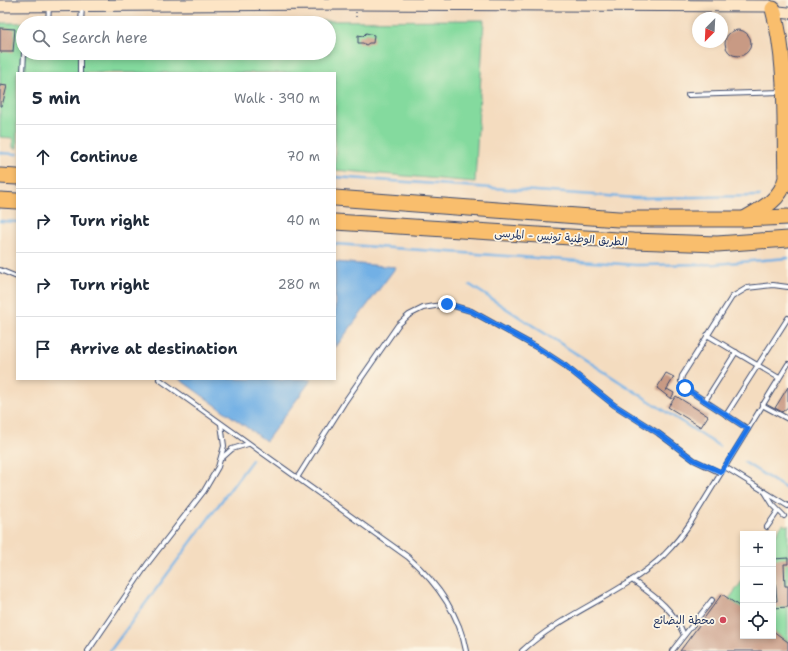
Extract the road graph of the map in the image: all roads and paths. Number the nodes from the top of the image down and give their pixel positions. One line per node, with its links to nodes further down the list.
1 (188, 2): 2 (main road); 4 (main road)
2 (499, 3): 5 (main road)
3 (50, 5): 4 (main road); 6 (main road); 8 (lane)
4 (82, 5): 9 (lane)
5 (769, 5): 7 (main road); 14 (highway)
6 (0, 6)
7 (788, 13)
8 (49, 16)
9 (81, 16)
10 (24, 60): 12 (lane)
11 (80, 60): 13 (lane)
12 (23, 72)
13 (80, 72)
14 (783, 92): 15 (lane); 22 (highway)
15 (688, 95)
16 (0, 176): 17 (highway)
17 (16, 177)
18 (336, 198): 22 (highway, الطريق الوطنية تونس - المرسى)
19 (0, 200): 20 (highway)
20 (16, 201)
21 (788, 217): 22 (highway, الطريق الوطنية تونس - المرسى)
22 (743, 219)
23 (336, 222): 24 (highway, الطريق الوطنية تونس - المرسى)
24 (788, 239)
25 (0, 270): 26 (lane)
26 (16, 277)
27 (788, 287): 29 (lane)
28 (788, 318): 32 (lane)
29 (707, 335): 30 (lane); 35 (lane)
30 (736, 352): 32 (lane); 35 (lane)
31 (788, 364): 33 (lane)
32 (758, 366): 33 (lane); 37 (lane)
33 (779, 378): 36 (lane)
34 (160, 380): 39 (lane)
35 (705, 401): 37 (lane)
36 (762, 405): 38 (lane); 40 (lane)
37 (726, 415): 40 (lane)
38 (788, 420)
39 (220, 423): 41 (lane); 42 (lane)
40 (748, 429): 43 (lane)
41 (249, 444): 42 (lane); 45 (lane)
42 (221, 460): 54 (lane)
43 (725, 467): 44 (lane); 46 (lane)
44 (721, 472): 45 (lane); 51 (lane)
45 (296, 478): 55 (lane)
46 (765, 492): 47 (lane); 48 (lane)
47 (788, 506)
48 (778, 511): 49 (lane); 50 (lane)
49 (784, 516)
50 (767, 527)
51 (632, 580): 53 (lane); 56 (lane)
52 (712, 600): 53 (lane)
53 (684, 635): 57 (lane)
54 (88, 651)
55 (466, 651)
56 (522, 651)
57 (672, 651)

